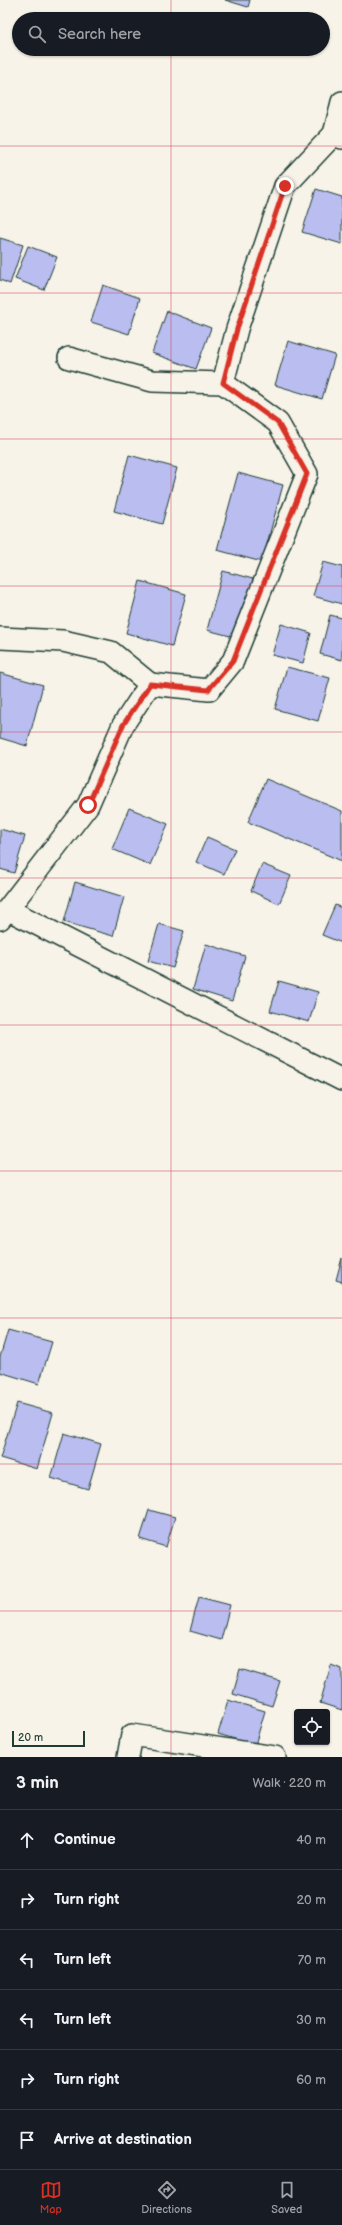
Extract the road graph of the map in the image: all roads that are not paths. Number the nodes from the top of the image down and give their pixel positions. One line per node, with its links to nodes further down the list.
1 (342, 102): 2 (street)
2 (338, 136): 4 (street)
3 (69, 358): 4 (street)
4 (223, 383): 6 (street)
5 (0, 638): 6 (street)
6 (150, 684): 7 (street)
7 (4, 914): 8 (street)
8 (342, 1080)
9 (128, 1757): 10 (street)
10 (274, 1757)

